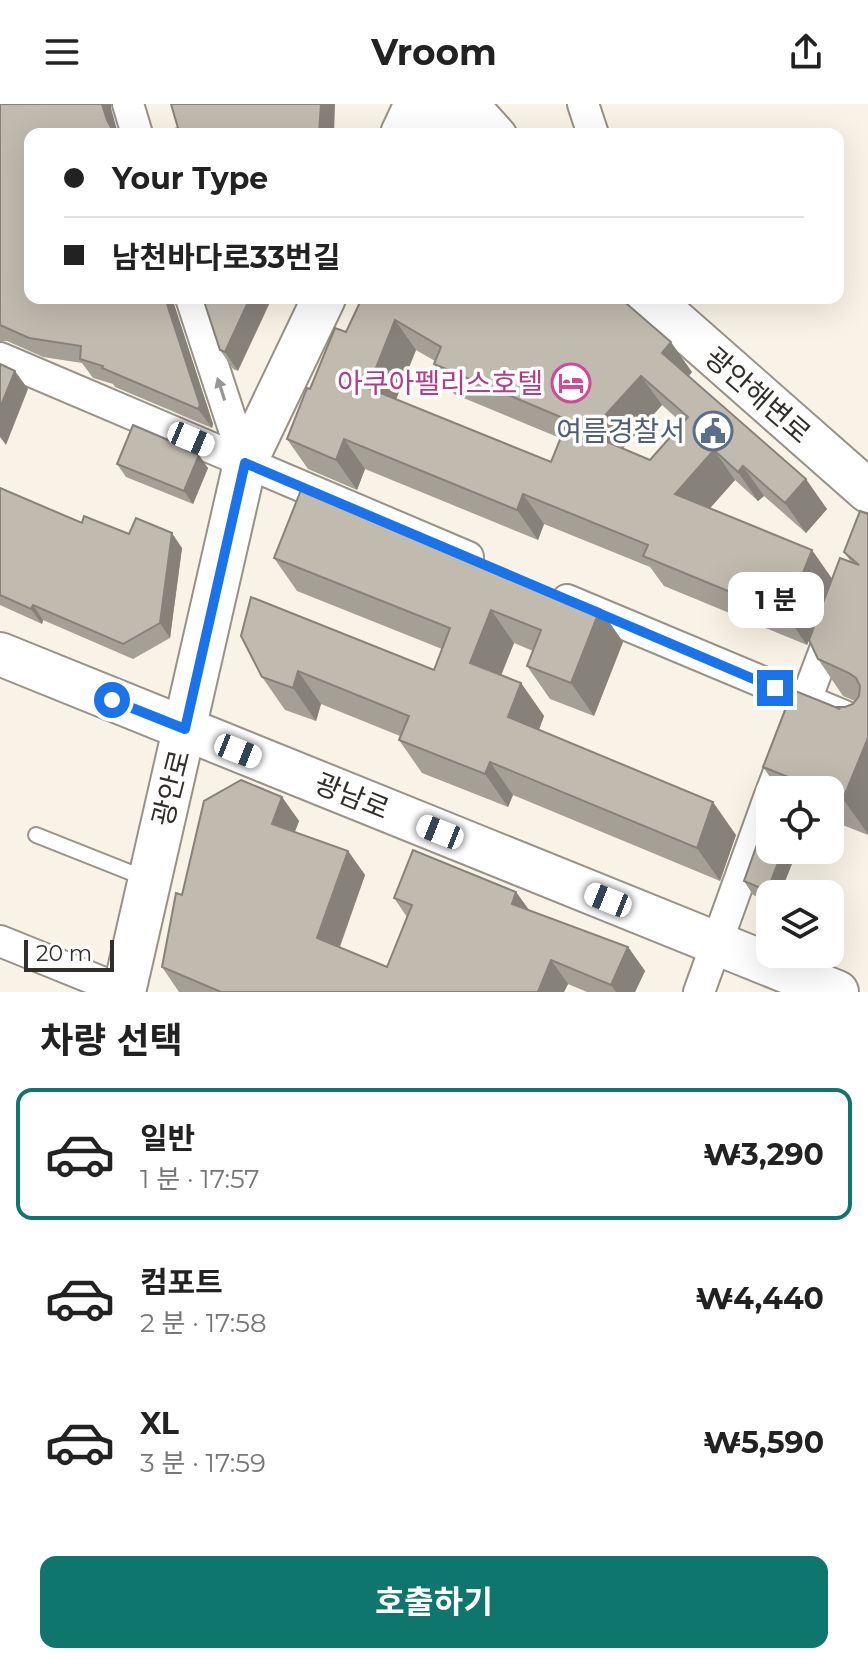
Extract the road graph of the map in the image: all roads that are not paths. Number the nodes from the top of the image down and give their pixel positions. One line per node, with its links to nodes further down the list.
1 (128, 104): 6 (street)
2 (416, 104): 7 (main road)
3 (429, 104): 8 (main road)
4 (474, 104): 9 (street)
5 (583, 104): 10 (street)
6 (135, 128)
7 (405, 128)
8 (456, 128)
9 (496, 128)
10 (591, 128)
11 (193, 304): 15 (street, one-way to 11)
12 (321, 304): 15 (main road, 광안로)
13 (656, 304): 16 (main road, 광안해변로)
14 (0, 358): 15 (street)
15 (245, 463): 17 (street); 23 (main road, 광안로)
16 (868, 491)
17 (495, 569)
18 (540, 588): 21 (street)
19 (845, 597): 21 (street)
20 (0, 654): 23 (main road, 광남로)
21 (805, 700): 22 (street); 24 (street)
22 (868, 726)
23 (185, 729): 27 (main road, 광안로); 29 (main road, 광남로)
24 (777, 776)
25 (756, 834): 29 (street)
26 (36, 835): 27 (lane)
27 (149, 880): 30 (main road, 광안로)
28 (0, 941): 30 (street)
29 (716, 943): 31 (street); 32 (main road, 광남로)
30 (125, 992)
31 (699, 992)
32 (837, 992)

